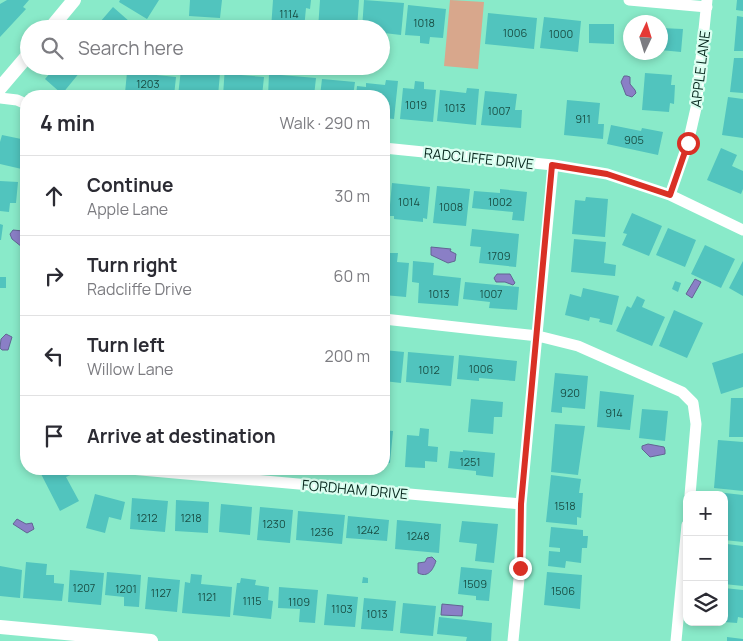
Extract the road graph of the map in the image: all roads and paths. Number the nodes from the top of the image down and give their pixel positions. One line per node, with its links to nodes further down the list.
1 (74, 0): 4 (street)
2 (630, 0): 3 (street)
3 (707, 4): 11 (street, APPLE LANE)
4 (57, 20)
5 (20, 65): 6 (street)
6 (0, 88)
7 (0, 98): 8 (street)
8 (20, 101)
9 (390, 149): 10 (street, RADCLIFFE DRIVE)
10 (552, 165): 11 (street, RADCLIFFE DRIVE); 14 (street)
11 (670, 195): 12 (street, RADCLIFFE DRIVE)
12 (743, 230)
13 (390, 320): 14 (street)
14 (538, 336): 16 (street); 17 (street)
15 (197, 475): 17 (street, FORDHAM DRIVE)
16 (690, 491)
17 (521, 504): 21 (street)
18 (686, 536): 22 (street)
19 (0, 627): 20 (street)
20 (151, 641)
21 (512, 641)
22 (676, 641)

